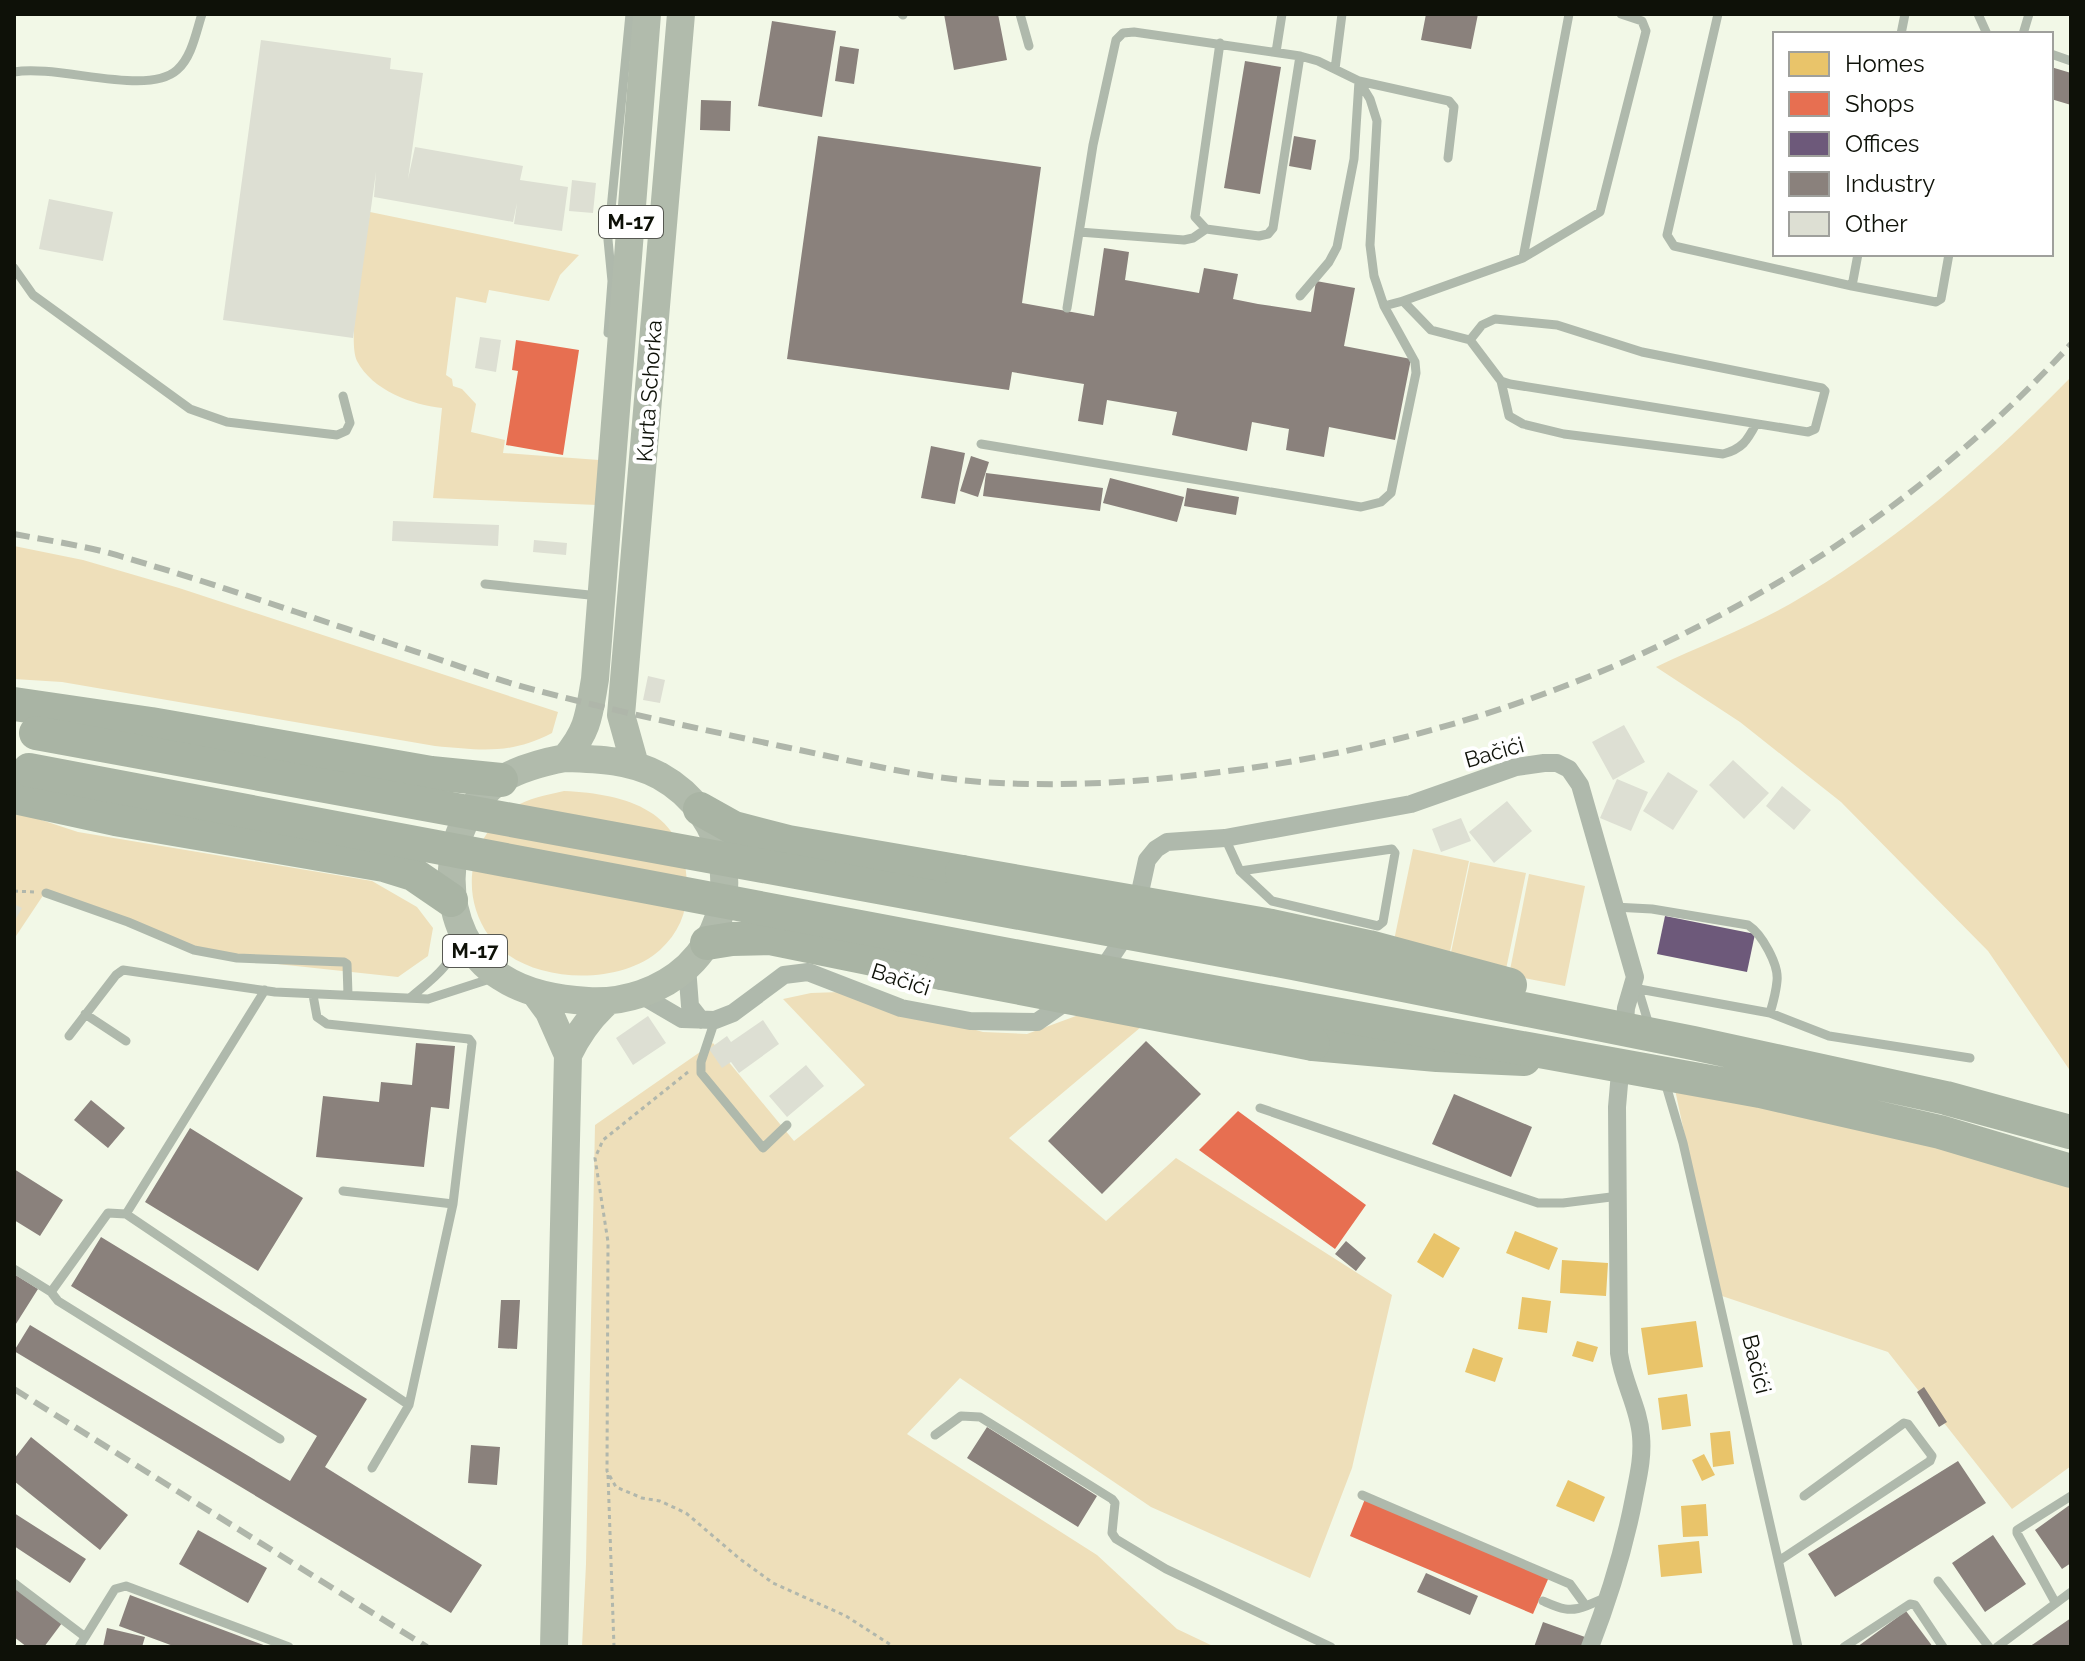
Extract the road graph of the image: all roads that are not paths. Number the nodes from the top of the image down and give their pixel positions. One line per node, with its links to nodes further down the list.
1 (202, 14): 16 (lane)
2 (630, 14): 30 (lane)
3 (647, 14): 36 (main road, Kurta Schorka / M-17)
4 (681, 14): 43 (main road, Kurta Schorka / M-17)
5 (1020, 14): 12 (lane)
6 (1282, 14): 13 (lane)
7 (1342, 14): 15 (lane)
8 (1569, 14): 23 (lane)
9 (1621, 14): 23 (lane)
10 (1718, 14): 25 (lane)
11 (1220, 43): 13 (lane); 19 (lane); 20 (lane)
12 (1029, 46)
13 (1276, 52): 14 (lane)
14 (1300, 56): 15 (lane); 19 (lane)
15 (1335, 69): 17 (lane)
16 (14, 72)
17 (1359, 81): 18 (lane); 26 (lane); 28 (lane)
18 (1448, 158)
19 (1206, 229): 20 (lane)
20 (1079, 232): 29 (lane)
21 (1858, 256): 25 (lane)
22 (1949, 256): 25 (lane)
23 (1523, 258): 27 (lane)
24 (14, 268): 34 (lane)
25 (1852, 286)
26 (1300, 296)
27 (1403, 301): 28 (lane); 31 (lane)
28 (1384, 306): 37 (lane)
29 (1067, 308)
30 (608, 337)
31 (1470, 340): 33 (lane); 35 (lane)
32 (608, 378): 36 (lane)
33 (1501, 381): 35 (lane); 35 (lane)
34 (343, 396)
35 (1756, 424)
36 (615, 430): 39 (main road, Kurta Schorka / M-17)
37 (981, 444)
38 (485, 584): 39 (lane)
39 (602, 596): 42 (main road, Kurta Schorka / M-17)
40 (14, 704): 45 (highway)
41 (25, 731): 74 (highway, bridge)
42 (565, 758): 43 (main road); 45 (main road)
43 (635, 765): 46 (main road)
44 (19, 778): 51 (highway); 71 (highway, bridge)
45 (501, 780): 51 (main road)
46 (700, 809): 52 (main road); 74 (highway, bridge)
47 (1225, 838): 48 (lane); 50 (street, Bačići); 64 (street, Bačići)
48 (1240, 871): 48 (lane)
49 (46, 893): 58 (lane)
50 (1614, 907): 54 (street, Bačići); 62 (lane)
51 (456, 914): 53 (main road, M-17); 60 (lane)
52 (697, 955): 59 (main road, M-17); 64 (street); 71 (highway, bridge)
53 (499, 977): 56 (main road, M-17); 60 (lane)
54 (1637, 983): 62 (lane); 67 (lane, Bačići); 77 (street)
55 (265, 990): 57 (lane); 63 (lane); 79 (lane)
56 (535, 993): 61 (main road, M-17); 68 (main road)
57 (313, 995): 58 (lane); 78 (lane)
58 (348, 995): 60 (lane)
59 (641, 995): 61 (main road, M-17); 64 (street)
60 (410, 998)
61 (607, 1002): 68 (main road)
62 (1770, 1013): 69 (lane)
63 (85, 1014): 65 (lane); 66 (lane)
64 (708, 1020): 73 (lane)
65 (69, 1036)
66 (126, 1041)
67 (1655, 1045)
68 (568, 1055): 100 (main road)
69 (1970, 1058)
70 (1659, 1059): 89 (lane, Bačići)
71 (1589, 1061): 75 (highway, bridge)
72 (1260, 1108): 77 (lane)
73 (787, 1125)
74 (2070, 1133)
75 (2071, 1171)
76 (343, 1191): 78 (lane)
77 (1619, 1196): 93 (street)
78 (453, 1204): 82 (lane)
79 (126, 1214): 81 (lane); 82 (lane)
80 (14, 1269): 81 (lane)
81 (51, 1292): 84 (lane)
82 (409, 1405): 85 (lane)
83 (935, 1435): 101 (lane)
84 (280, 1439)
85 (372, 1468)
86 (1362, 1495): 96 (lane)
87 (1804, 1496): 89 (lane)
88 (2071, 1496): 95 (lane)
89 (1780, 1560): 103 (lane, Bačići)
90 (1938, 1581): 106 (lane)
91 (14, 1583): 97 (lane)
92 (2071, 1592): 95 (lane)
93 (1608, 1596): 96 (lane); 102 (street)
94 (1543, 1601): 96 (lane)
95 (2055, 1602): 107 (lane)
96 (1586, 1606)
97 (84, 1636): 98 (lane); 99 (lane)
98 (79, 1647)
99 (289, 1647)
100 (554, 1647)
101 (1331, 1647)
102 (1590, 1647)
103 (1798, 1647)
104 (1844, 1647): 105 (lane)
105 (1943, 1647)
106 (1989, 1647)
107 (1997, 1647)

